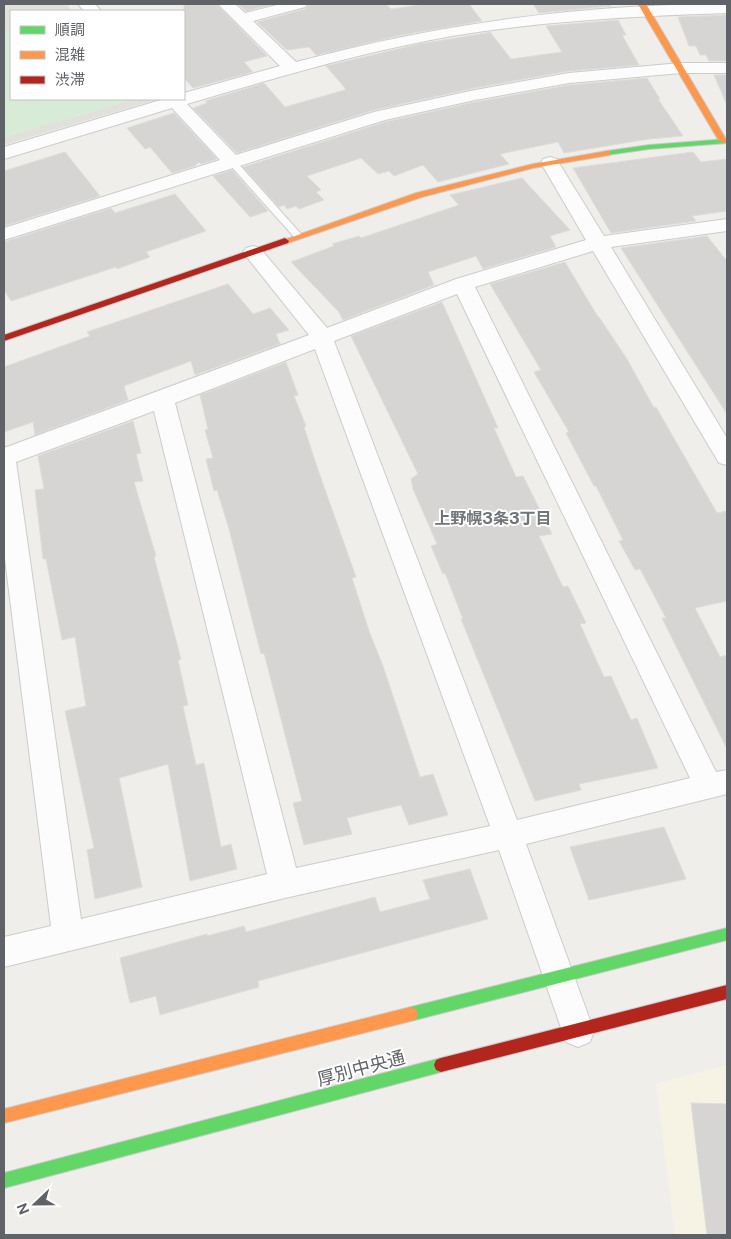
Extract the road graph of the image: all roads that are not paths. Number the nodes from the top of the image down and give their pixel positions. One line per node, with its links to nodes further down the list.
1 (226, 4): 6 (street)
2 (299, 4): 6 (street)
3 (517, 4): 7 (street)
4 (644, 7): 5 (street); 7 (street); 9 (street)
5 (727, 8)
6 (242, 19): 8 (street)
7 (526, 21): 8 (street)
8 (291, 67): 11 (street)
9 (681, 68): 10 (street); 13 (street); 16 (street)
10 (727, 68)
11 (185, 97)
12 (175, 100): 14 (street); 16 (street)
13 (725, 141): 15 (street)
14 (4, 153)
15 (550, 162): 19 (street); 20 (street)
16 (233, 163): 18 (street); 19 (lane)
17 (727, 225): 20 (street)
18 (4, 234)
19 (298, 236): 21 (street)
20 (597, 243): 22 (street); 26 (street)
21 (252, 252): 23 (street); 24 (street)
22 (463, 284): 23 (street); 28 (street)
23 (322, 337): 25 (street); 29 (street)
24 (4, 338)
25 (163, 399): 27 (street); 30 (street)
26 (727, 457)
27 (4, 458): 32 (street)
28 (718, 784): 29 (street)
29 (508, 835): 30 (street); 34 (street)
30 (285, 884): 32 (street)
31 (727, 934): 34 (street)
32 (68, 937): 33 (street)
33 (4, 952)
34 (557, 975): 36 (street); 37 (street)
35 (727, 992): 36 (street, 厚別中央通)
36 (578, 1031): 38 (street, 厚別中央通)
37 (4, 1116)
38 (4, 1181)

